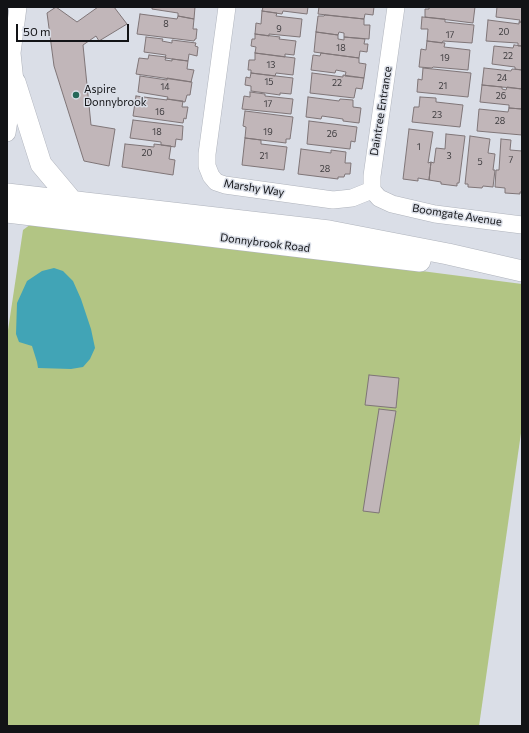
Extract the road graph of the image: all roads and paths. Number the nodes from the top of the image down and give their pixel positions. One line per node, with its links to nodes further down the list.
1 (14, 7): 5 (street)
2 (18, 7): 6 (street)
3 (227, 7): 8 (street, Marshy Way)
4 (396, 7): 8 (street, Daintree Entrance)
5 (7, 10)
6 (15, 82): 7 (street); 10 (main road)
7 (7, 133)
8 (372, 190): 12 (street, Boomgate Avenue)
9 (7, 194): 10 (main road)
10 (72, 201): 13 (main road)
11 (7, 212): 13 (main road, Donnybrook Road)
12 (522, 225)
13 (522, 273)

